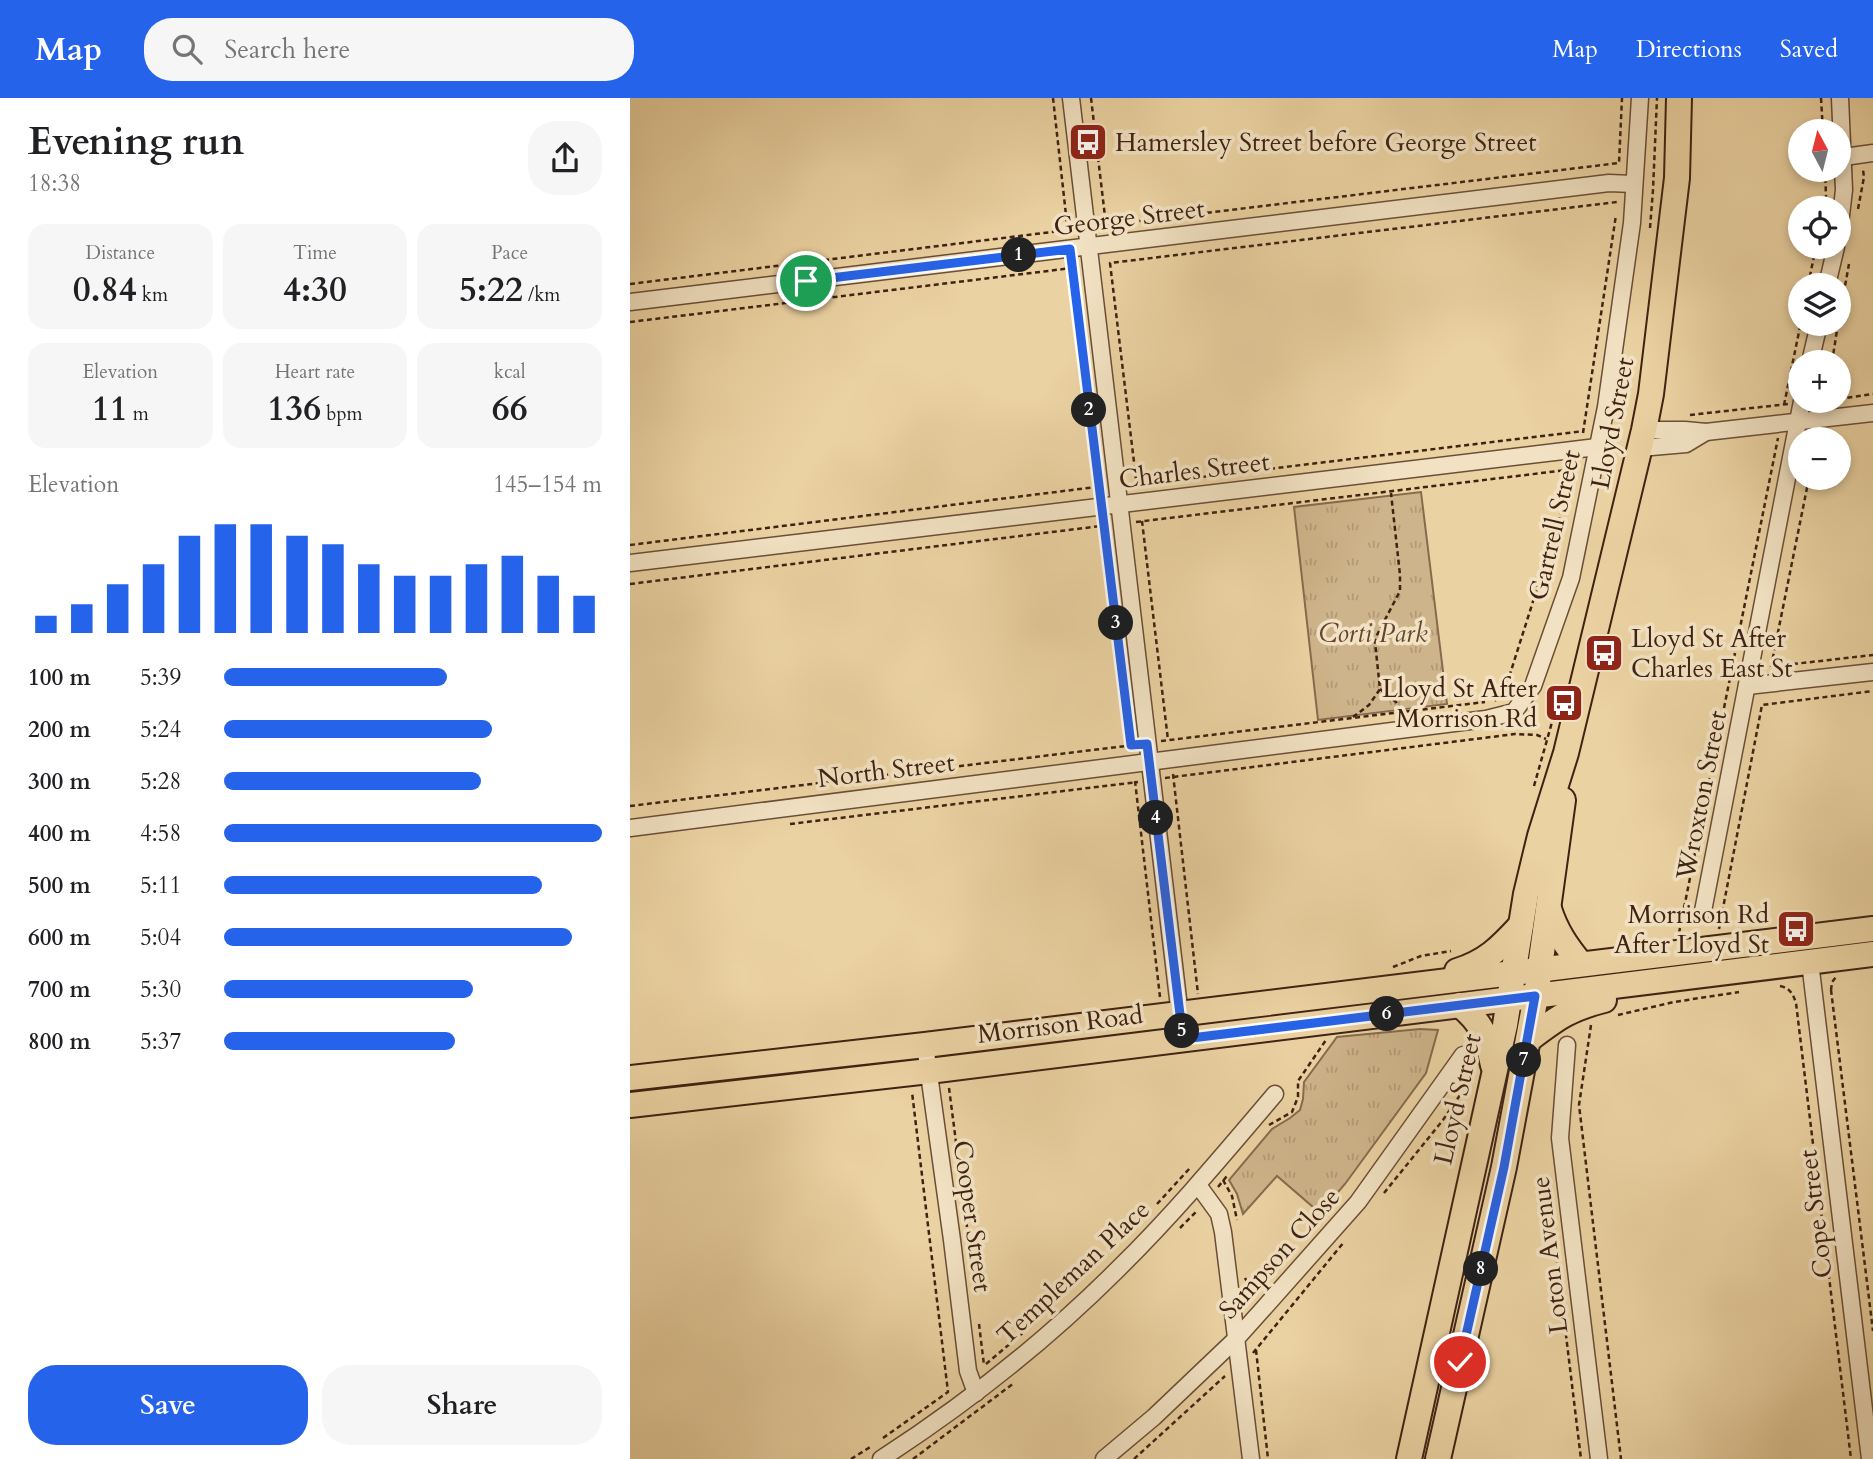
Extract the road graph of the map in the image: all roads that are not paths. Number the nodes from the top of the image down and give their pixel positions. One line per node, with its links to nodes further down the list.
1 (1070, 98): 9 (street)
2 (1640, 98): 8 (street, Gartrell Street)
3 (1679, 98): 14 (main road, Lloyd Street)
4 (1840, 98): 5 (street)
5 (1841, 119)
6 (1873, 153): 7 (street)
7 (1852, 155)
8 (1633, 184): 9 (street, George Street); 15 (street, Gartrell Street)
9 (1088, 247): 10 (street, George Street); 16 (street)
10 (630, 302)
11 (1799, 413): 13 (street, Wroxton Street)
12 (1873, 413): 13 (street)
13 (1797, 422): 14 (street); 19 (street, Wroxton Street)
14 (1642, 439): 20 (main road, Lloyd Street)
15 (1597, 447): 16 (street, Charles Street); 21 (street, Gartrell Street)
16 (1118, 503): 17 (street, Charles Street); 21 (street)
17 (630, 563)
18 (1873, 672): 19 (street)
19 (1747, 686): 24 (street, Wroxton Street)
20 (1556, 746): 23 (main road, Lloyd Street); 25 (main road, Lloyd Street)
21 (1141, 763): 22 (street, North Street); 37 (street)
22 (630, 828)
23 (1548, 905): 29 (main road); 30 (main road, Lloyd Street)
24 (1703, 911)
25 (1521, 925): 31 (main road, Lloyd Street); 33 (main road)
26 (1873, 929): 29 (main road, Morrison Road)
27 (1873, 954): 28 (main road, Morrison Road)
28 (1810, 962): 32 (main road, Morrison Road); 57 (street, Cope Street)
29 (1581, 964): 30 (main road, Morrison Road)
30 (1539, 969): 31 (main road, Morrison Road); 34 (main road, Lloyd Street)
31 (1513, 972): 33 (main road, Morrison Road); 35 (main road, Lloyd Street)
32 (1657, 981): 34 (main road, Morrison Road); 39 (main road)
33 (1430, 982): 37 (main road, Morrison Road)
34 (1535, 996): 35 (main road, Morrison Road); 39 (main road, Lloyd Street)
35 (1510, 998): 36 (main road, Morrison Road); 43 (main road, Lloyd Street)
36 (1460, 1005): 38 (main road, Morrison Road); 43 (main road)
37 (1170, 1007): 38 (street); 40 (main road, Morrison Road)
38 (1183, 1039): 44 (main road, Morrison Road)
39 (1528, 1040): 55 (main road, Lloyd Street)
40 (925, 1045): 44 (street, Cooper Street); 45 (main road, Morrison Road)
41 (1567, 1045): 56 (street, Loton Avenue)
42 (1463, 1055): 49 (street, Sampson Close)
43 (1481, 1075): 54 (main road, Lloyd Street)
44 (939, 1077): 47 (main road, Morrison Road); 50 (street, Cooper Street)
45 (630, 1078)
46 (1275, 1094): 48 (street, Templeman Place)
47 (630, 1105)
48 (1198, 1185): 49 (street); 50 (street, Templeman Place)
49 (1237, 1338): 52 (street, Sampson Close); 53 (street)
50 (976, 1393): 51 (street, Templeman Place)
51 (881, 1459)
52 (1104, 1459)
53 (1251, 1459)
54 (1409, 1459)
55 (1438, 1459)
56 (1599, 1459)
57 (1870, 1459)

